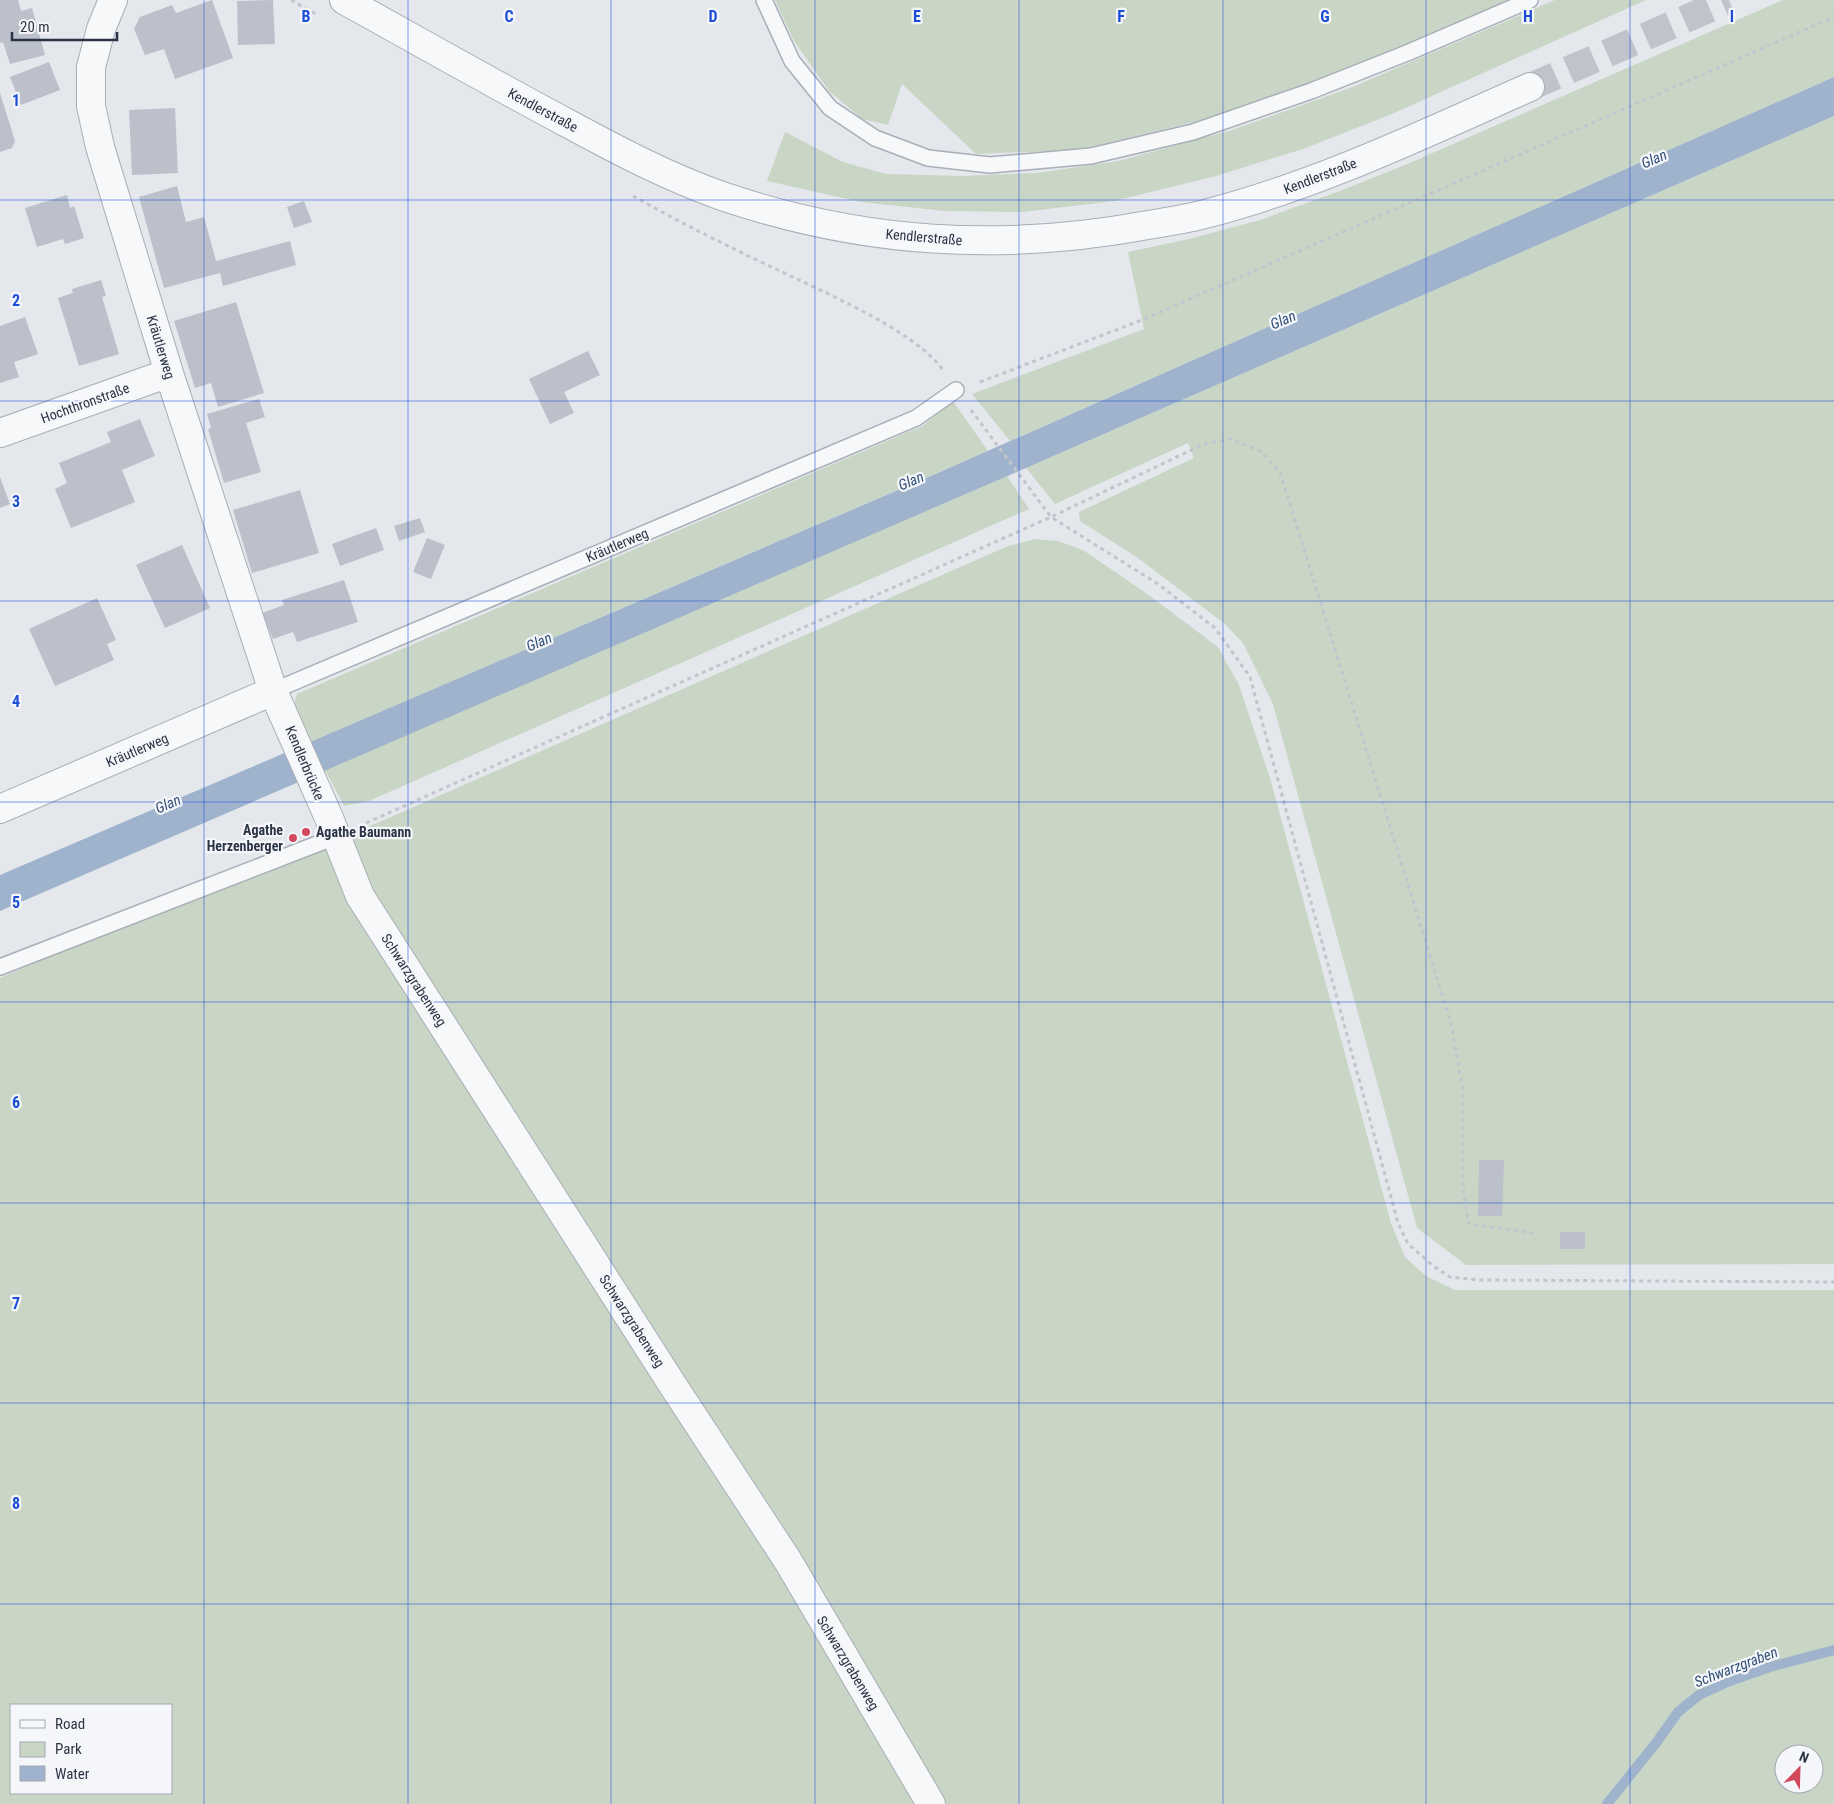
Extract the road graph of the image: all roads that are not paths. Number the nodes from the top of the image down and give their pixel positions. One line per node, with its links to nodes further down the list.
1 (113, 0): 6 (street, Kräutlerweg)
2 (344, 0): 5 (street, Kendlerstraße)
3 (764, 0): 4 (lane)
4 (1530, 0)
5 (1530, 87)
6 (169, 373): 8 (street, Hochthronstraße); 9 (street, Kräutlerweg)
7 (956, 390): 9 (lane, Kräutlerweg)
8 (0, 433)
9 (277, 699): 10 (street, Kräutlerweg); 11 (street, Kendlerbrücke)
10 (0, 809)
11 (332, 828): 12 (lane); 13 (street, Schwarzgrabenweg)
12 (0, 967)
13 (931, 1804)

